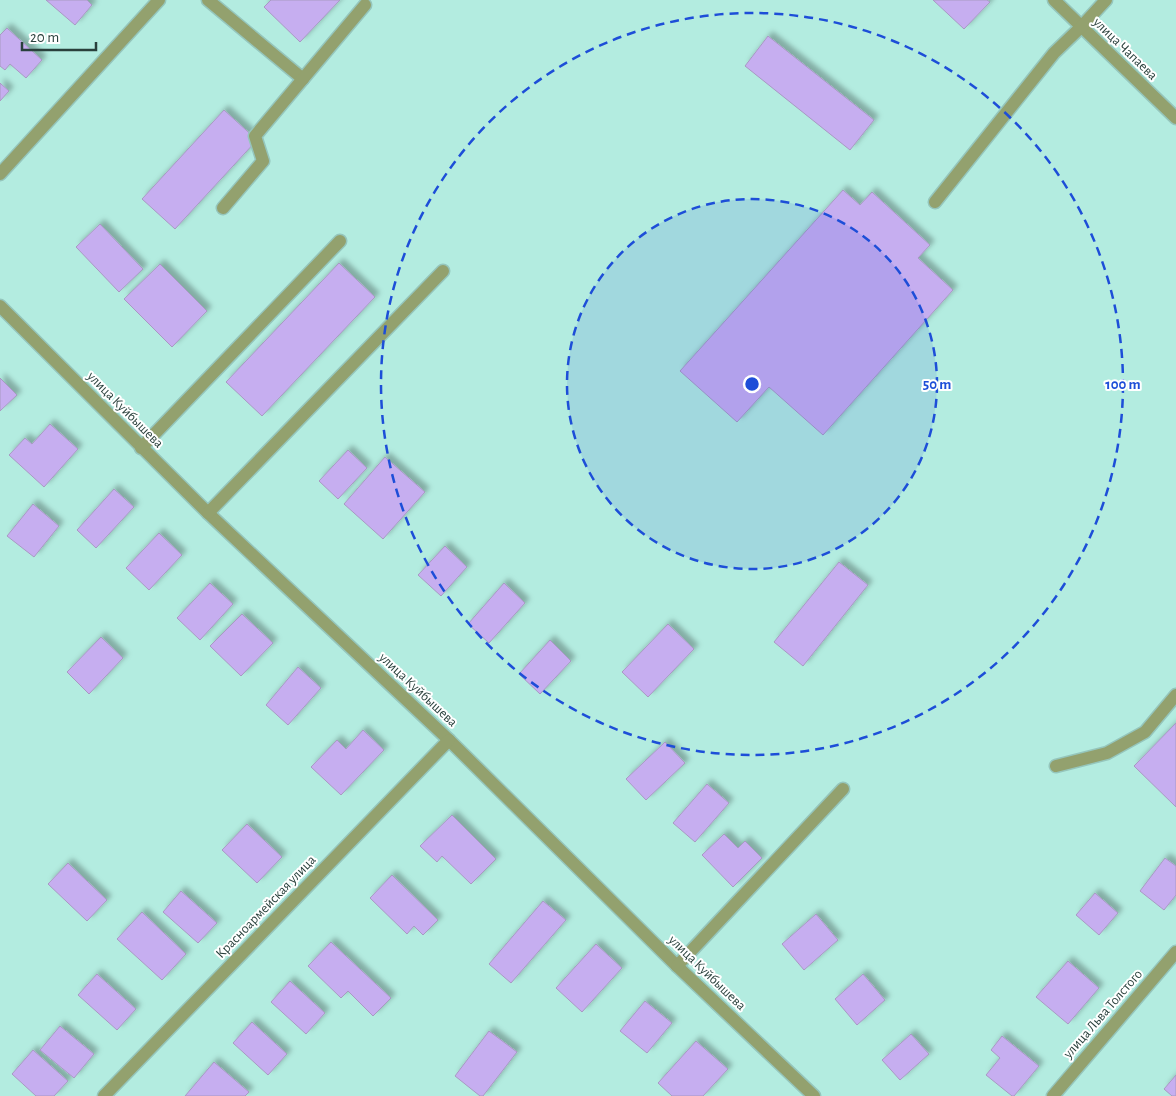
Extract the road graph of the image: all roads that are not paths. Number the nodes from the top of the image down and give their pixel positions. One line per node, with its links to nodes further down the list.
1 (159, 0): 9 (street)
2 (208, 0): 7 (street)
3 (1054, 0): 6 (street, улица Чапаева)
4 (1106, 0): 6 (street)
5 (365, 5): 7 (street)
6 (1081, 27): 8 (street, улица Чапаева); 10 (street)
7 (303, 79): 11 (street)
8 (1176, 118)
9 (0, 174)
10 (935, 202)
11 (223, 208)
12 (340, 241): 15 (street)
13 (443, 271): 16 (street)
14 (0, 306): 15 (street, улица Куйбышева)
15 (141, 448): 16 (street, улица Куйбышева)
16 (208, 513): 18 (street, улица Куйбышева)
17 (1176, 695): 19 (street)
18 (449, 740): 22 (street, улица Куйбышева); 23 (street, Красноармейская улица)
19 (1056, 766)
20 (843, 790): 22 (street)
21 (1176, 952): 25 (street, улица Льва Толстого)
22 (677, 966): 24 (street, улица Куйбышева)
23 (104, 1096)
24 (814, 1096)
25 (1053, 1096)

